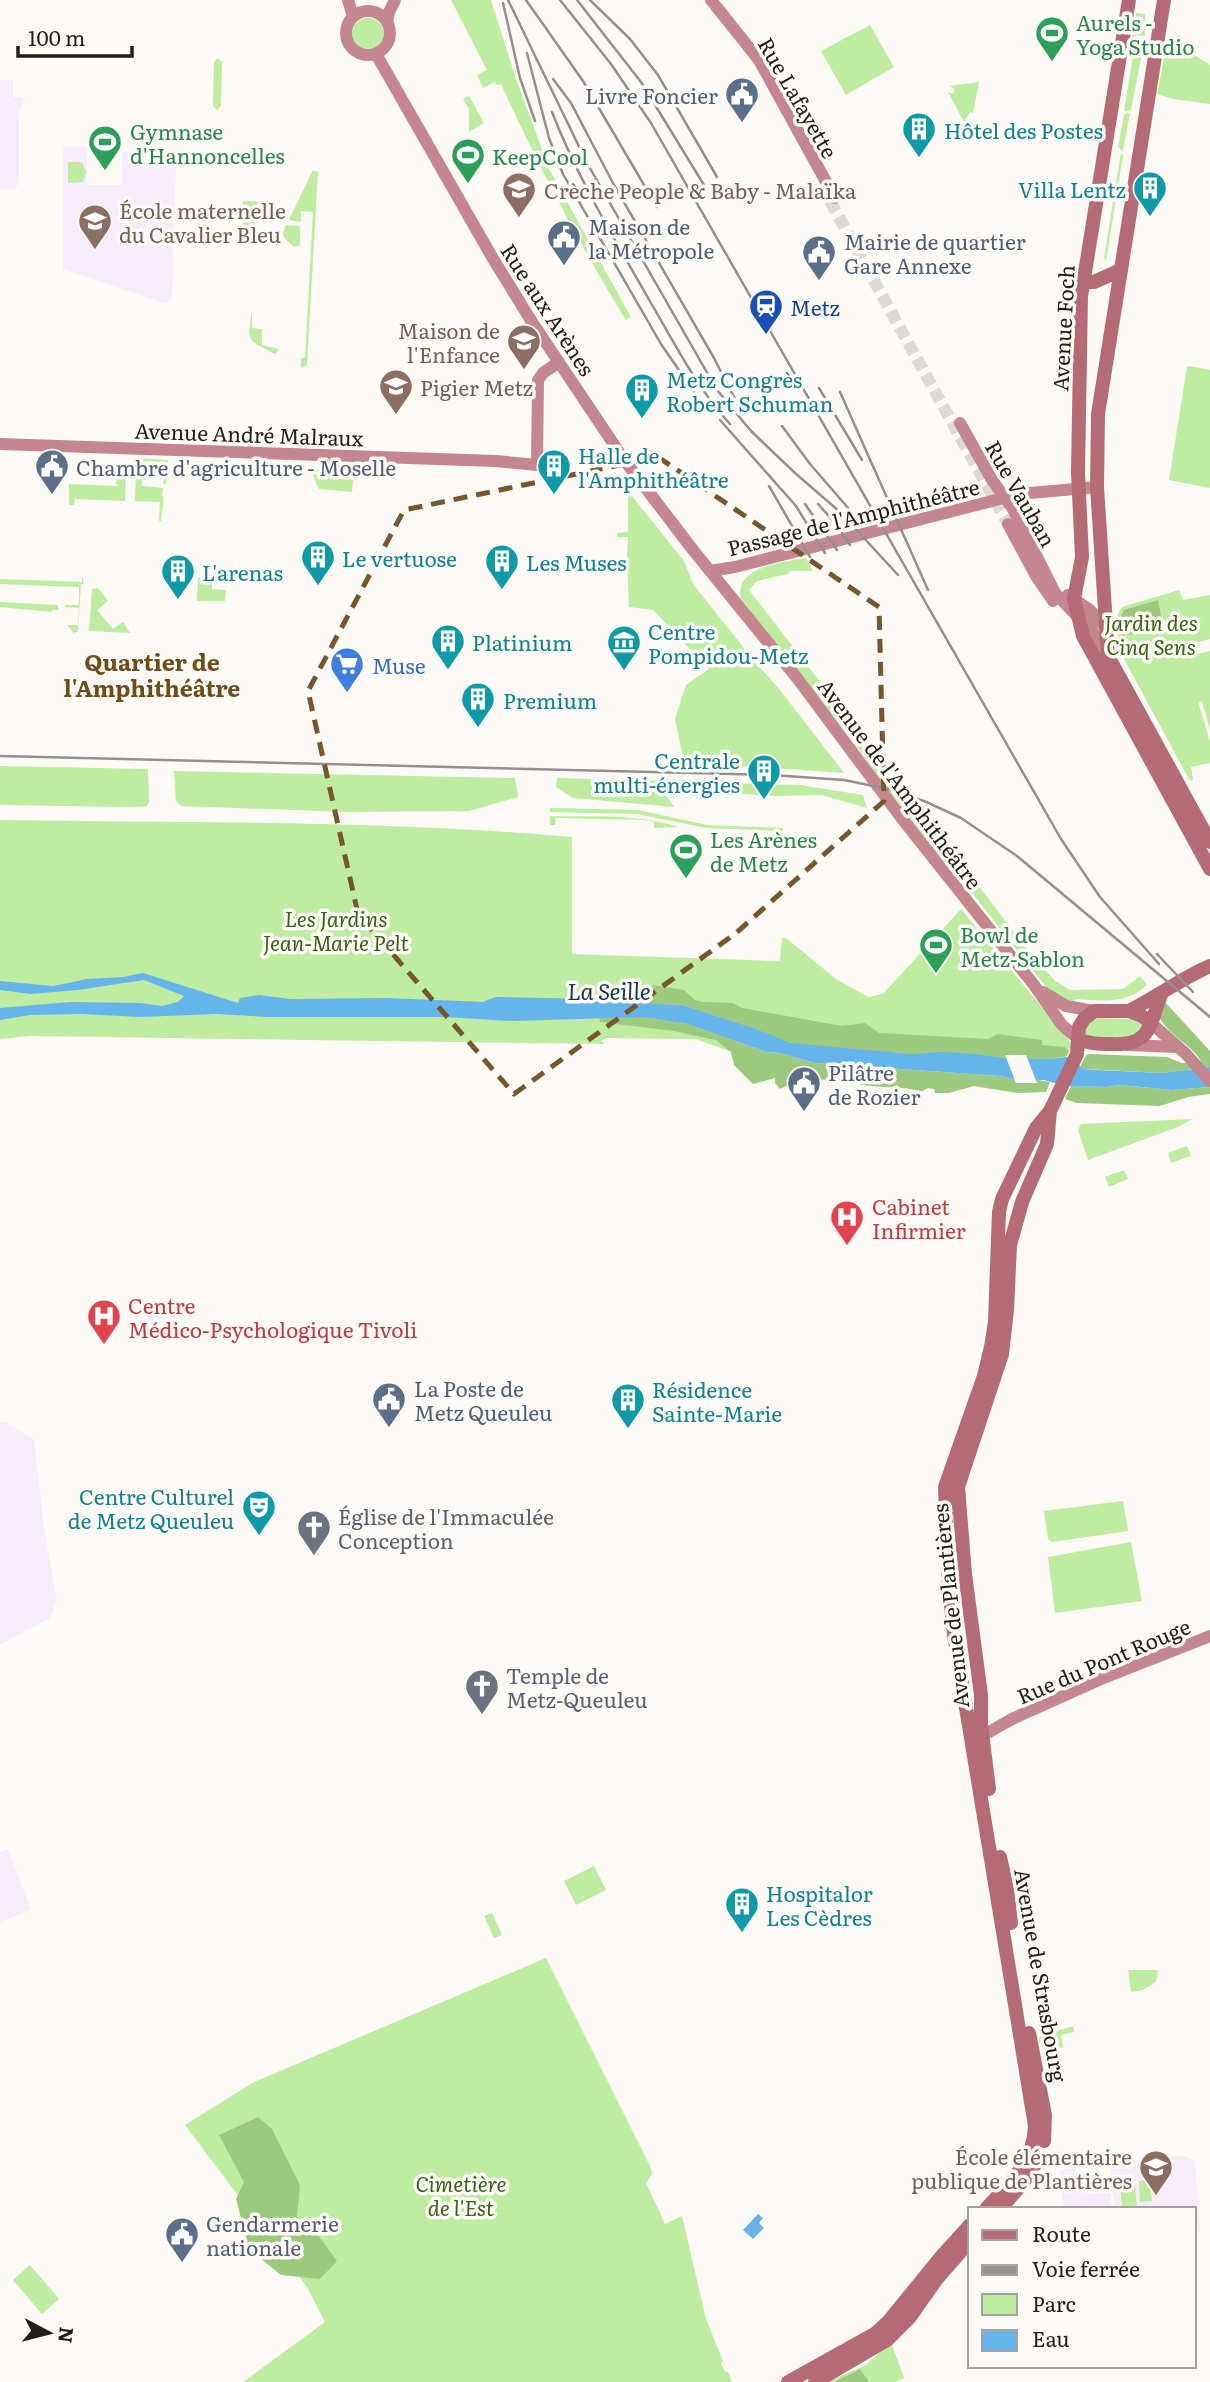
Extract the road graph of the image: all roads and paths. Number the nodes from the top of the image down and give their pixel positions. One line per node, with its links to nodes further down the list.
1 (350, 0): 7 (main road)
2 (388, 0): 7 (main road)
3 (395, 0): 8 (main road)
4 (711, 0): 10 (main road, Rue Lafayette)
5 (1129, 0): 12 (main road, Avenue Foch)
6 (1163, 1): 11 (main road, Avenue Foch)
7 (362, 13): 8 (main road); 9 (main road)
8 (387, 22): 9 (main road)
9 (376, 54): 13 (main road, Rue aux Arènes)
10 (832, 200)
11 (1121, 270): 12 (main road); 16 (main road, Avenue Foch)
12 (1083, 282): 17 (main road, Avenue Foch)
13 (559, 362): 15 (main road, Avenue André Malraux); 20 (main road, Rue aux Arènes)
14 (960, 423): 18 (main road, Rue Vauban)
15 (0, 444)
16 (1097, 487): 17 (main road, Passage de l'Amphithéâtre); 24 (main road, Avenue Foch)
17 (1079, 488): 18 (main road, Passage de l'Amphithéâtre); 22 (main road, Avenue Foch)
18 (1005, 498): 20 (main road, Passage de l'Amphithéâtre); 21 (main road, Rue Vauban)
19 (1008, 524): 25 (main road, Rue Vauban)
20 (710, 571): 32 (main road, Avenue de l'Amphithéâtre)
21 (1051, 584): 22 (main road, Rue Vauban); 23 (main road, Rue Vauban)
22 (1074, 599): 23 (main road, Avenue Foch); 24 (main road, Rue Vauban); 26 (main road)
23 (1079, 618): 25 (main road, Avenue Foch)
24 (1106, 628): 26 (main road, Avenue Foch)
25 (1083, 636): 28 (main road, Avenue Foch)
26 (1108, 656): 27 (main road)
27 (1210, 842)
28 (1210, 869)
29 (1210, 956): 31 (main road)
30 (1210, 965): 31 (main road)
31 (1194, 972): 33 (main road)
32 (1034, 985): 34 (main road, Avenue de l'Amphithéâtre); 38 (main road, Avenue de l'Amphithéâtre)
33 (1161, 995): 35 (main road); 36 (main road)
34 (1094, 1011): 35 (main road); 38 (main road)
35 (1129, 1011): 36 (main road)
36 (1150, 1022): 37 (main road); 39 (main road)
37 (1128, 1045): 38 (main road); 39 (main road)
38 (1081, 1046): 41 (main road)
39 (1177, 1047): 40 (main road)
40 (1210, 1081)
41 (1053, 1105): 42 (main road, Avenue de Plantières); 43 (main road, Avenue de Plantières)
42 (1004, 1194): 43 (main road); 47 (main road, Avenue de Plantières)
43 (1022, 1202): 45 (main road, Avenue de Plantières)
44 (1210, 1636): 46 (main road, Rue du Pont Rouge)
45 (982, 1712): 46 (main road, Rue du Pont Rouge); 47 (main road, Avenue de Plantières)
46 (1012, 1719): 47 (main road, Rue du Pont Rouge)
47 (976, 1736): 48 (main road, Avenue de Strasbourg); 49 (main road, Avenue de Strasbourg)
48 (988, 2207)
49 (1002, 2207)
50 (968, 2227): 52 (main road)
51 (968, 2243): 53 (main road)
52 (788, 2382)
53 (815, 2382)

